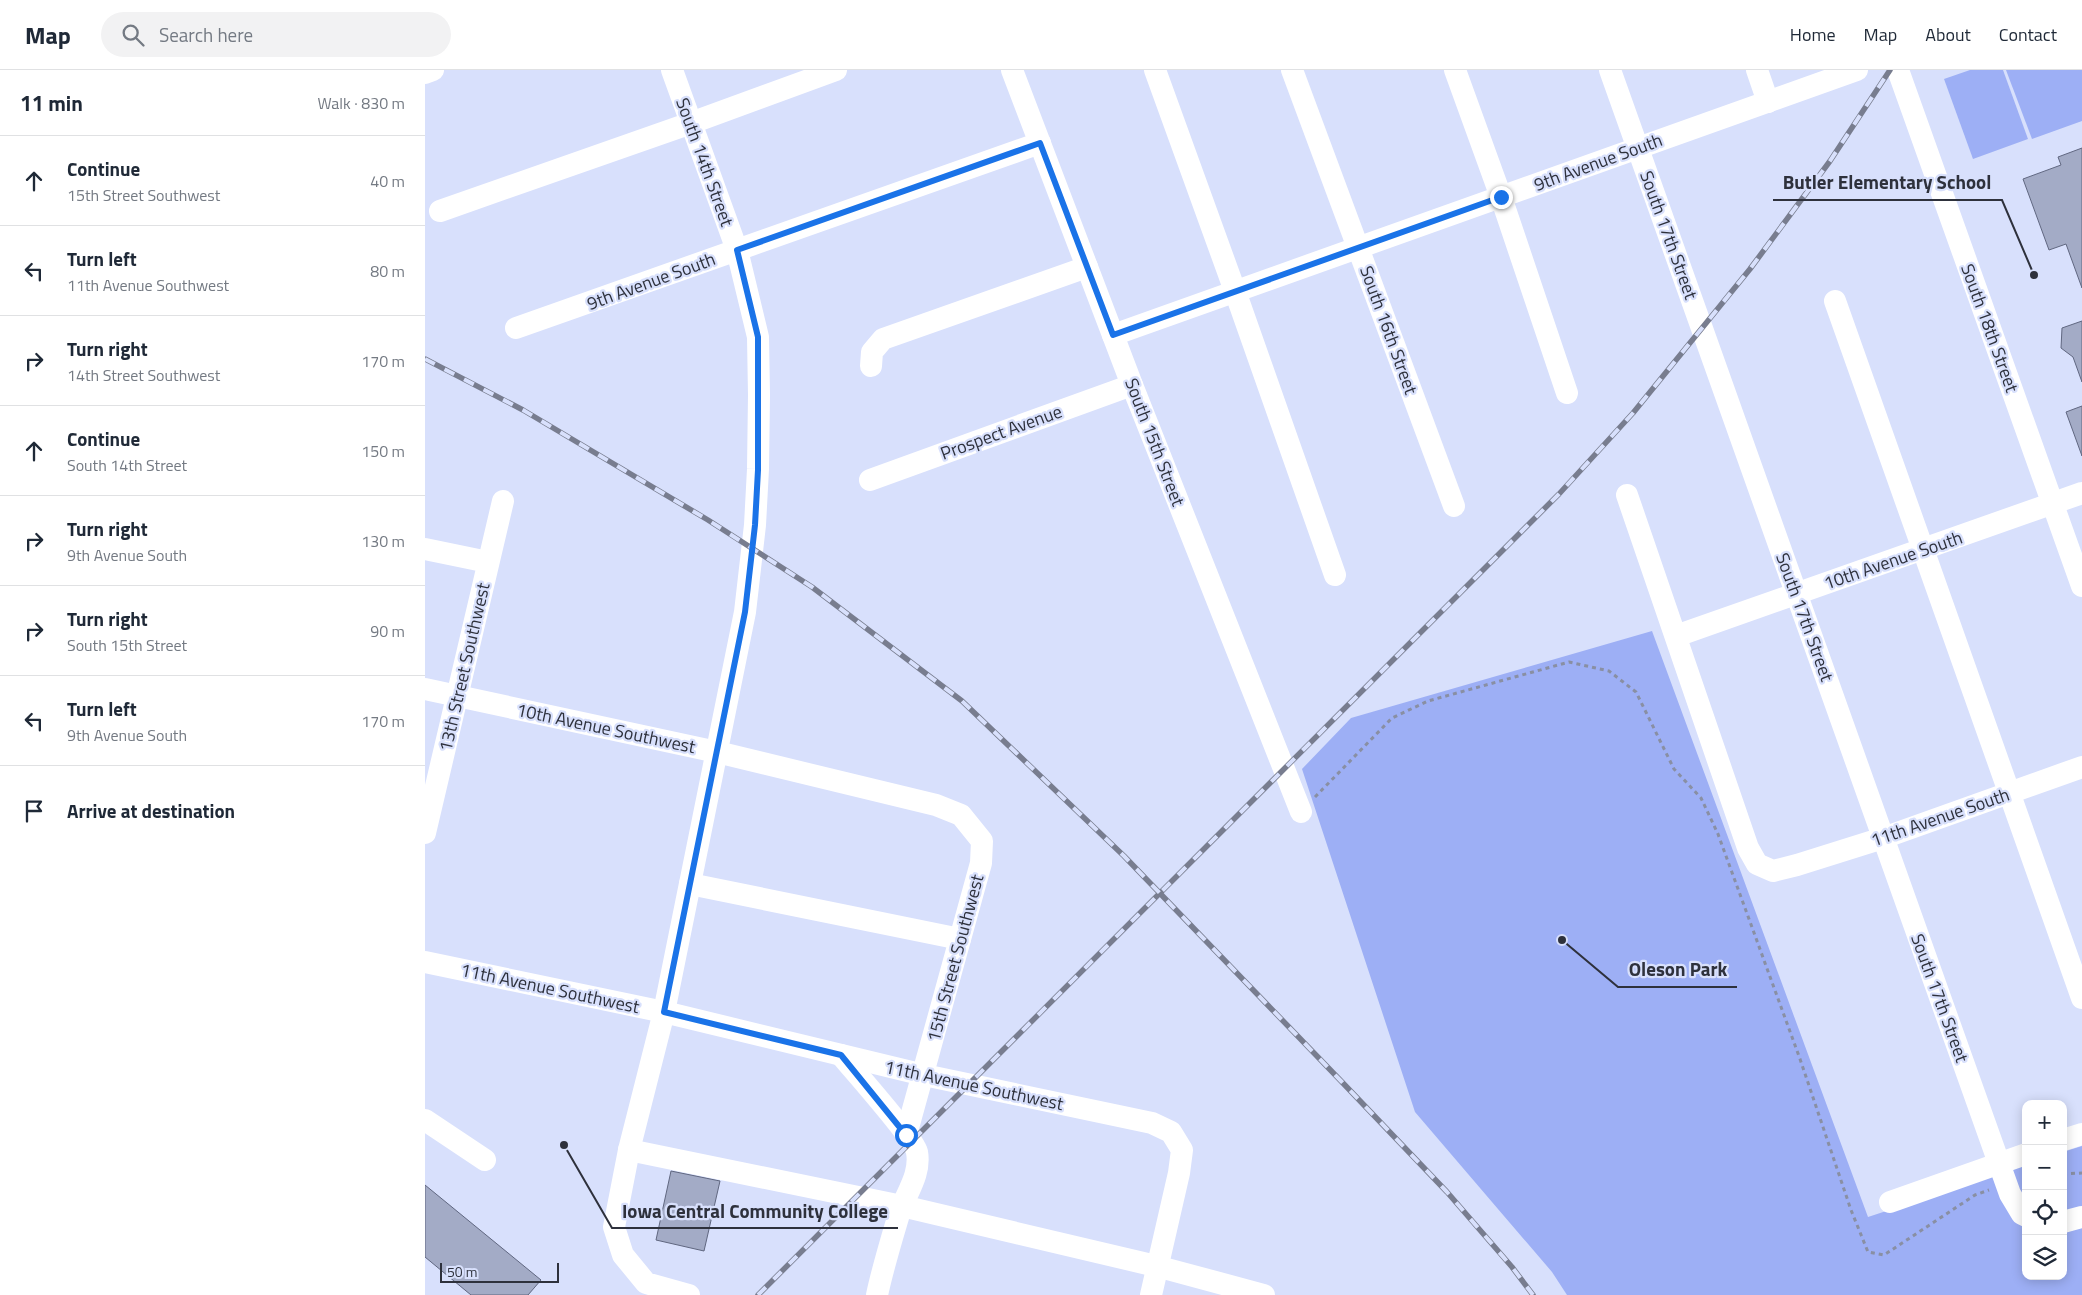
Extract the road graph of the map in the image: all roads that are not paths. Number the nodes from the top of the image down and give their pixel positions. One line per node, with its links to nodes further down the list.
1 (433, 70): 12 (street)
2 (672, 70): 14 (street, South 14th Street)
3 (836, 70): 14 (street)
4 (1012, 70): 15 (street, South 15th Street)
5 (1155, 70): 22 (street)
6 (1292, 70): 19 (street, South 16th Street)
7 (1455, 70): 17 (street)
8 (1610, 70): 16 (street, South 17th Street)
9 (1757, 70): 13 (street)
10 (1857, 70): 13 (street, 9th Avenue South)
11 (1898, 70): 33 (street, South 18th Street)
12 (425, 73)
13 (1768, 102): 16 (street, 9th Avenue South)
14 (691, 123): 18 (street); 20 (street, South 14th Street)
15 (1040, 143): 20 (street, 9th Avenue South); 21 (street, South 15th Street)
16 (1638, 148): 17 (street, 9th Avenue South); 40 (street, South 17th Street)
17 (1501, 197): 19 (street, 9th Avenue South); 28 (street)
18 (440, 211)
19 (1358, 248): 22 (street, 9th Avenue South); 34 (street, South 16th Street)
20 (737, 250): 24 (street, 9th Avenue South); 44 (street, South 14th Street)
21 (1087, 267): 25 (street, South 15th Street); 26 (street)
22 (1235, 291): 25 (street, 9th Avenue South); 38 (street)
23 (1835, 301): 36 (street)
24 (517, 328)
25 (1113, 335): 27 (street, South 15th Street)
26 (871, 366)
27 (1132, 385): 29 (street, Prospect Avenue); 47 (street, South 15th Street)
28 (1567, 393)
29 (870, 480)
30 (2082, 493): 33 (street, 10th Avenue South)
31 (1627, 495): 41 (street, 11th Avenue South)
32 (503, 501): 37 (street, 13th Street Southwest)
33 (2053, 504): 36 (street, 10th Avenue South); 39 (street, South 18th Street)
34 (1454, 506)
35 (425, 549): 37 (street)
36 (1923, 550): 40 (street, 10th Avenue South); 46 (street)
37 (488, 562): 43 (street, 13th Street Southwest)
38 (1335, 575)
39 (2082, 586)
40 (1797, 594): 41 (street, 10th Avenue South); 50 (street, South 17th Street)
41 (1676, 636): 50 (street, 11th Avenue South)
42 (425, 689): 43 (street, 10th Avenue Southwest)
43 (457, 696): 44 (street, 10th Avenue Southwest); 49 (street, 13th Street Southwest)
44 (717, 752): 48 (street, 10th Avenue Southwest); 51 (street, South 14th Street)
45 (2082, 767): 46 (street, 11th Avenue South)
46 (2009, 793): 50 (street, 11th Avenue South); 54 (street)
47 (1301, 812)
48 (961, 815): 52 (street, 15th Street Southwest)
49 (425, 828)
50 (1883, 838): 65 (street, South 17th Street)
51 (690, 884): 52 (street); 55 (street, South 14th Street)
52 (960, 939): 57 (street, 15th Street Southwest)
53 (425, 962): 55 (street, 11th Avenue Southwest)
54 (2082, 998)
55 (664, 1012): 56 (street, 11th Avenue Southwest); 62 (street, South 14th Street)
56 (841, 1055): 57 (street, 11th Avenue Southwest); 60 (street)
57 (924, 1075): 60 (street, 15th Street Southwest); 71 (street, 11th Avenue Southwest)
58 (425, 1120): 64 (street)
59 (2082, 1134): 61 (street)
60 (906, 1135): 67 (street)
61 (2067, 1139)
62 (629, 1150): 67 (street); 72 (street, South 14th Street)
63 (2022, 1157): 65 (street)
64 (485, 1160)
65 (2003, 1173): 66 (street); 68 (street, South 17th Street)
66 (1890, 1202)
67 (902, 1206): 71 (street); 73 (street)
68 (2022, 1210)
69 (2082, 1217): 70 (street)
70 (2067, 1221)
71 (1156, 1266): 74 (street); 75 (street)
72 (689, 1295)
73 (877, 1295)
74 (1151, 1295)
75 (1264, 1295)

